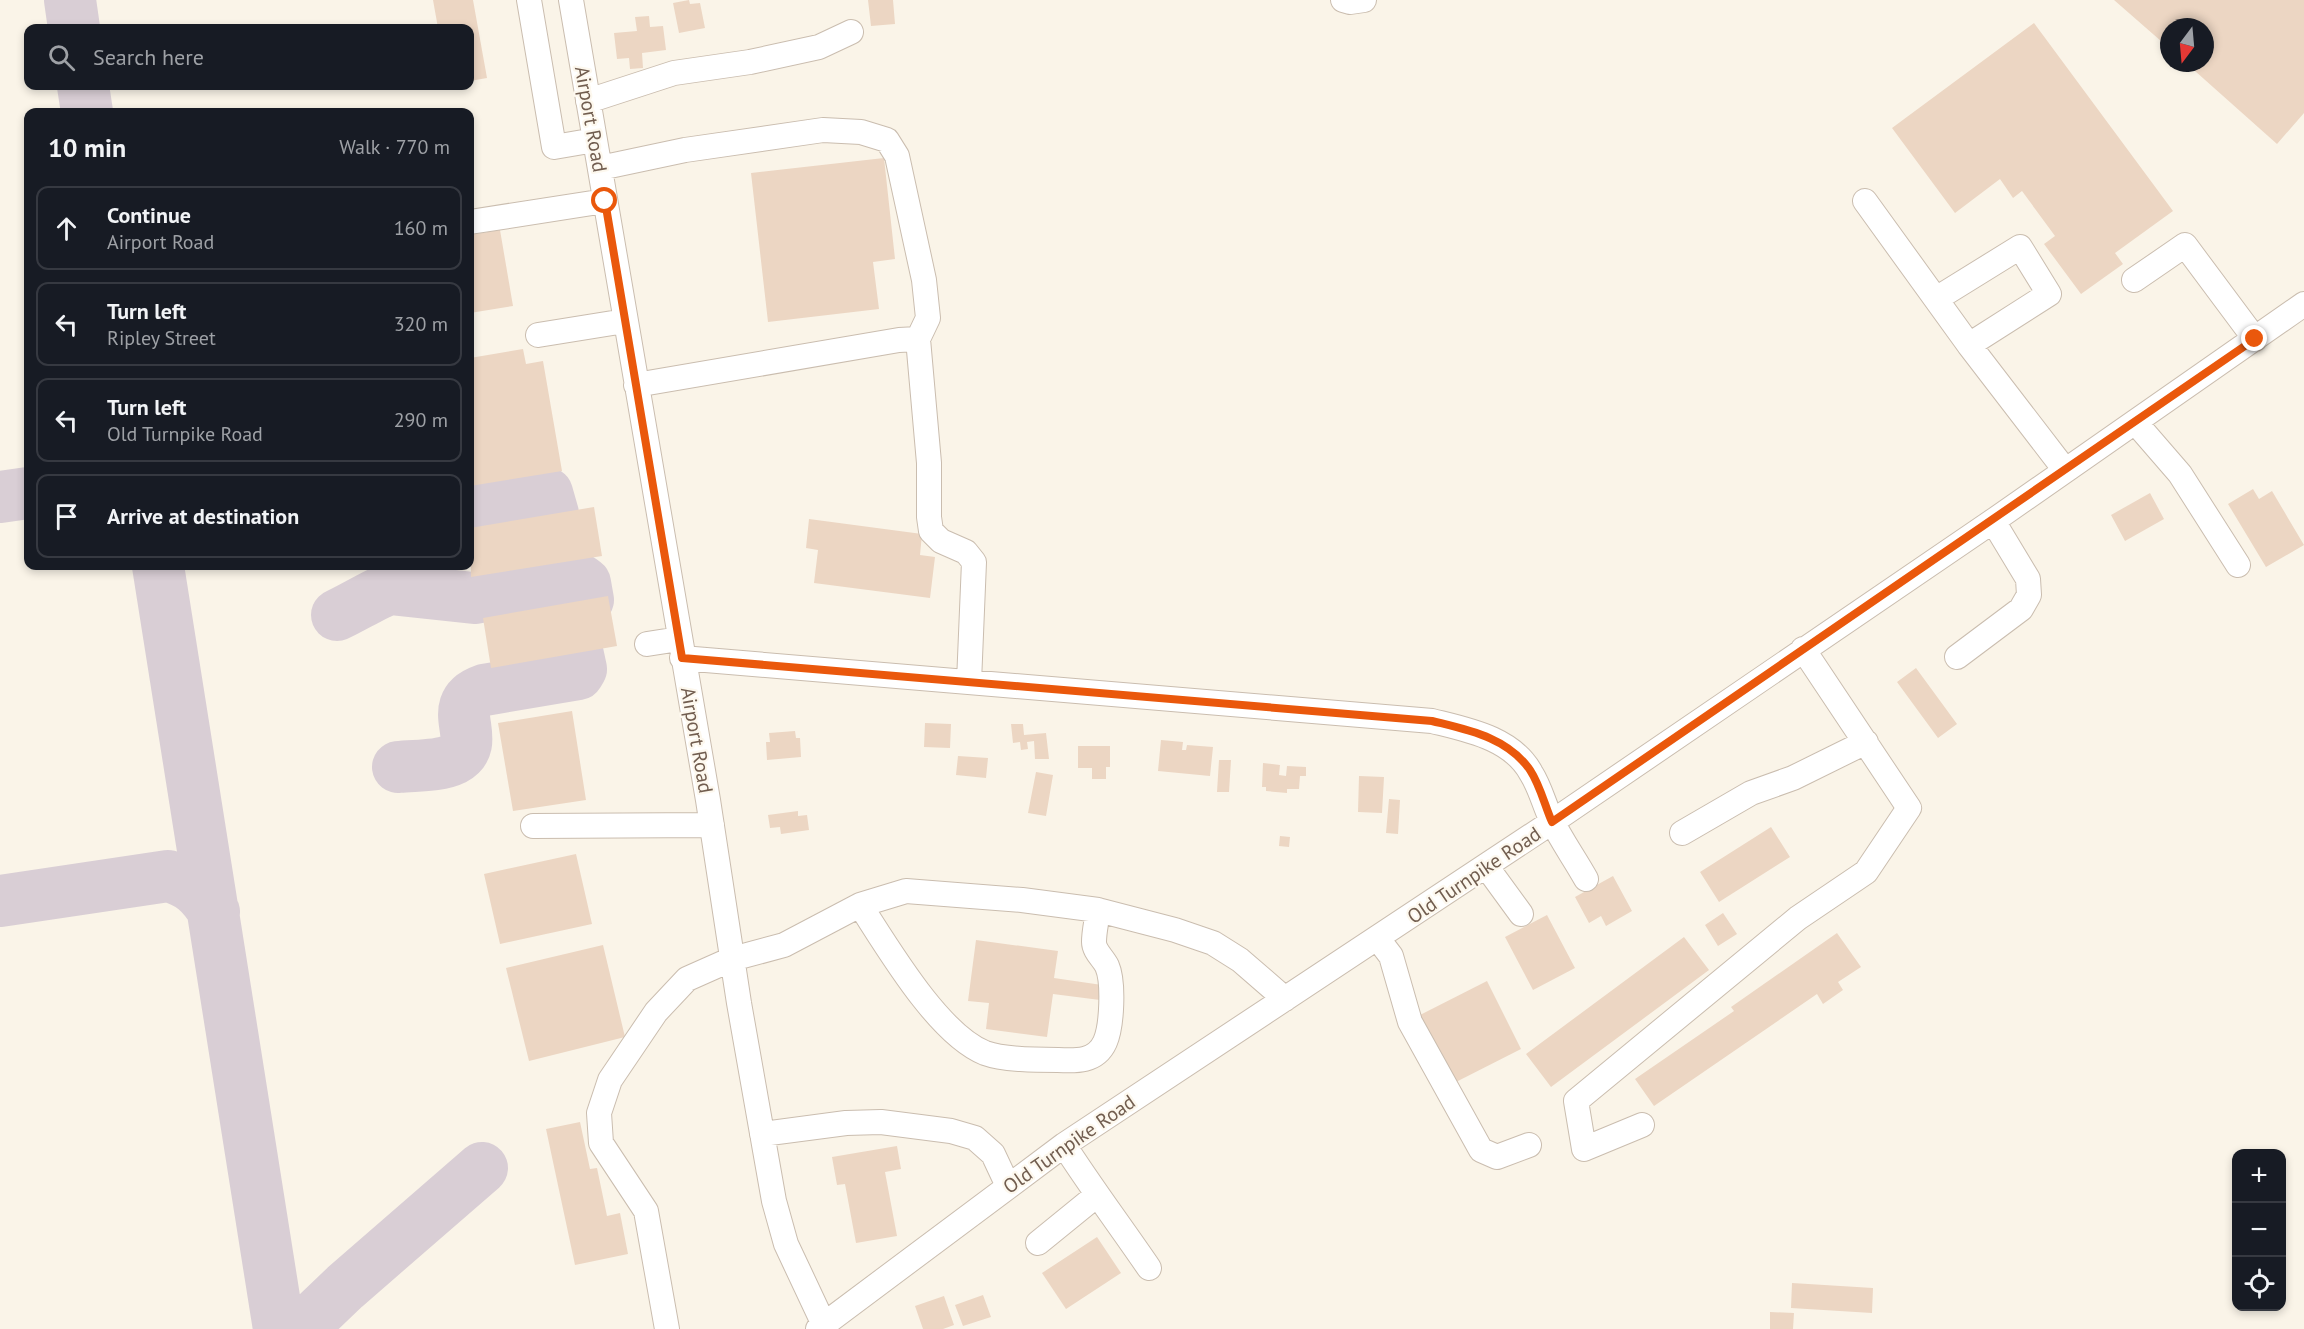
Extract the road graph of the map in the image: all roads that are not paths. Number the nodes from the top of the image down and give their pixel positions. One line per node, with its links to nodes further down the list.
1 (529, 0): 7 (street)
2 (571, 0): 6 (street, Airport Road)
3 (1343, 0): 4 (street)
4 (1364, 0)
5 (851, 32): 6 (street)
6 (588, 101): 7 (street, Airport Road)
7 (595, 140): 8 (street, Airport Road)
8 (600, 168): 9 (street, Airport Road); 17 (street)
9 (605, 201): 11 (street); 15 (street, Airport Road)
10 (1865, 201): 13 (street)
11 (474, 221)
12 (2134, 280): 18 (street)
13 (1936, 299): 19 (street); 19 (street)
14 (2304, 304): 18 (street, Old Turnpike Road)
15 (625, 321): 16 (street); 20 (street, Airport Road)
16 (538, 335)
17 (918, 339): 20 (street); 29 (street)
18 (2255, 339): 21 (street, Old Turnpike Road)
19 (1969, 345): 22 (street)
20 (636, 385): 26 (street, Airport Road)
21 (2135, 422): 22 (street, Old Turnpike Road); 24 (street)
22 (2065, 470): 23 (street, Old Turnpike Road)
23 (1993, 521): 27 (street, Old Turnpike Road); 28 (street)
24 (2238, 565)
25 (647, 644): 26 (street)
26 (681, 648): 29 (street); 32 (street, Airport Road)
27 (1803, 649): 30 (street); 31 (street, Old Turnpike Road)
28 (1957, 657)
29 (969, 682): 31 (street)
30 (1866, 742): 34 (street); 43 (street)
31 (1552, 822): 35 (street, Old Turnpike Road); 36 (street)
32 (712, 825): 33 (street); 41 (street, Airport Road)
33 (533, 826)
34 (1682, 833)
35 (1486, 866): 39 (street); 40 (street, Old Turnpike Road)
36 (1586, 879)
37 (860, 905): 38 (street); 38 (street); 41 (street)
38 (1098, 910): 42 (street)
39 (1521, 914)
40 (1378, 939): 42 (street, Old Turnpike Road); 46 (street)
41 (732, 959): 44 (street, Airport Road); 52 (street)
42 (1285, 999): 45 (street, Old Turnpike Road)
43 (1642, 1125)
44 (762, 1134): 47 (street); 51 (street, Airport Road)
45 (1064, 1145): 47 (street, Old Turnpike Road); 48 (street)
46 (1529, 1145)
47 (1008, 1186): 51 (street, Old Turnpike Road)
48 (1096, 1195): 49 (street); 50 (street)
49 (1038, 1243)
50 (1149, 1268)
51 (822, 1327)
52 (667, 1329)

